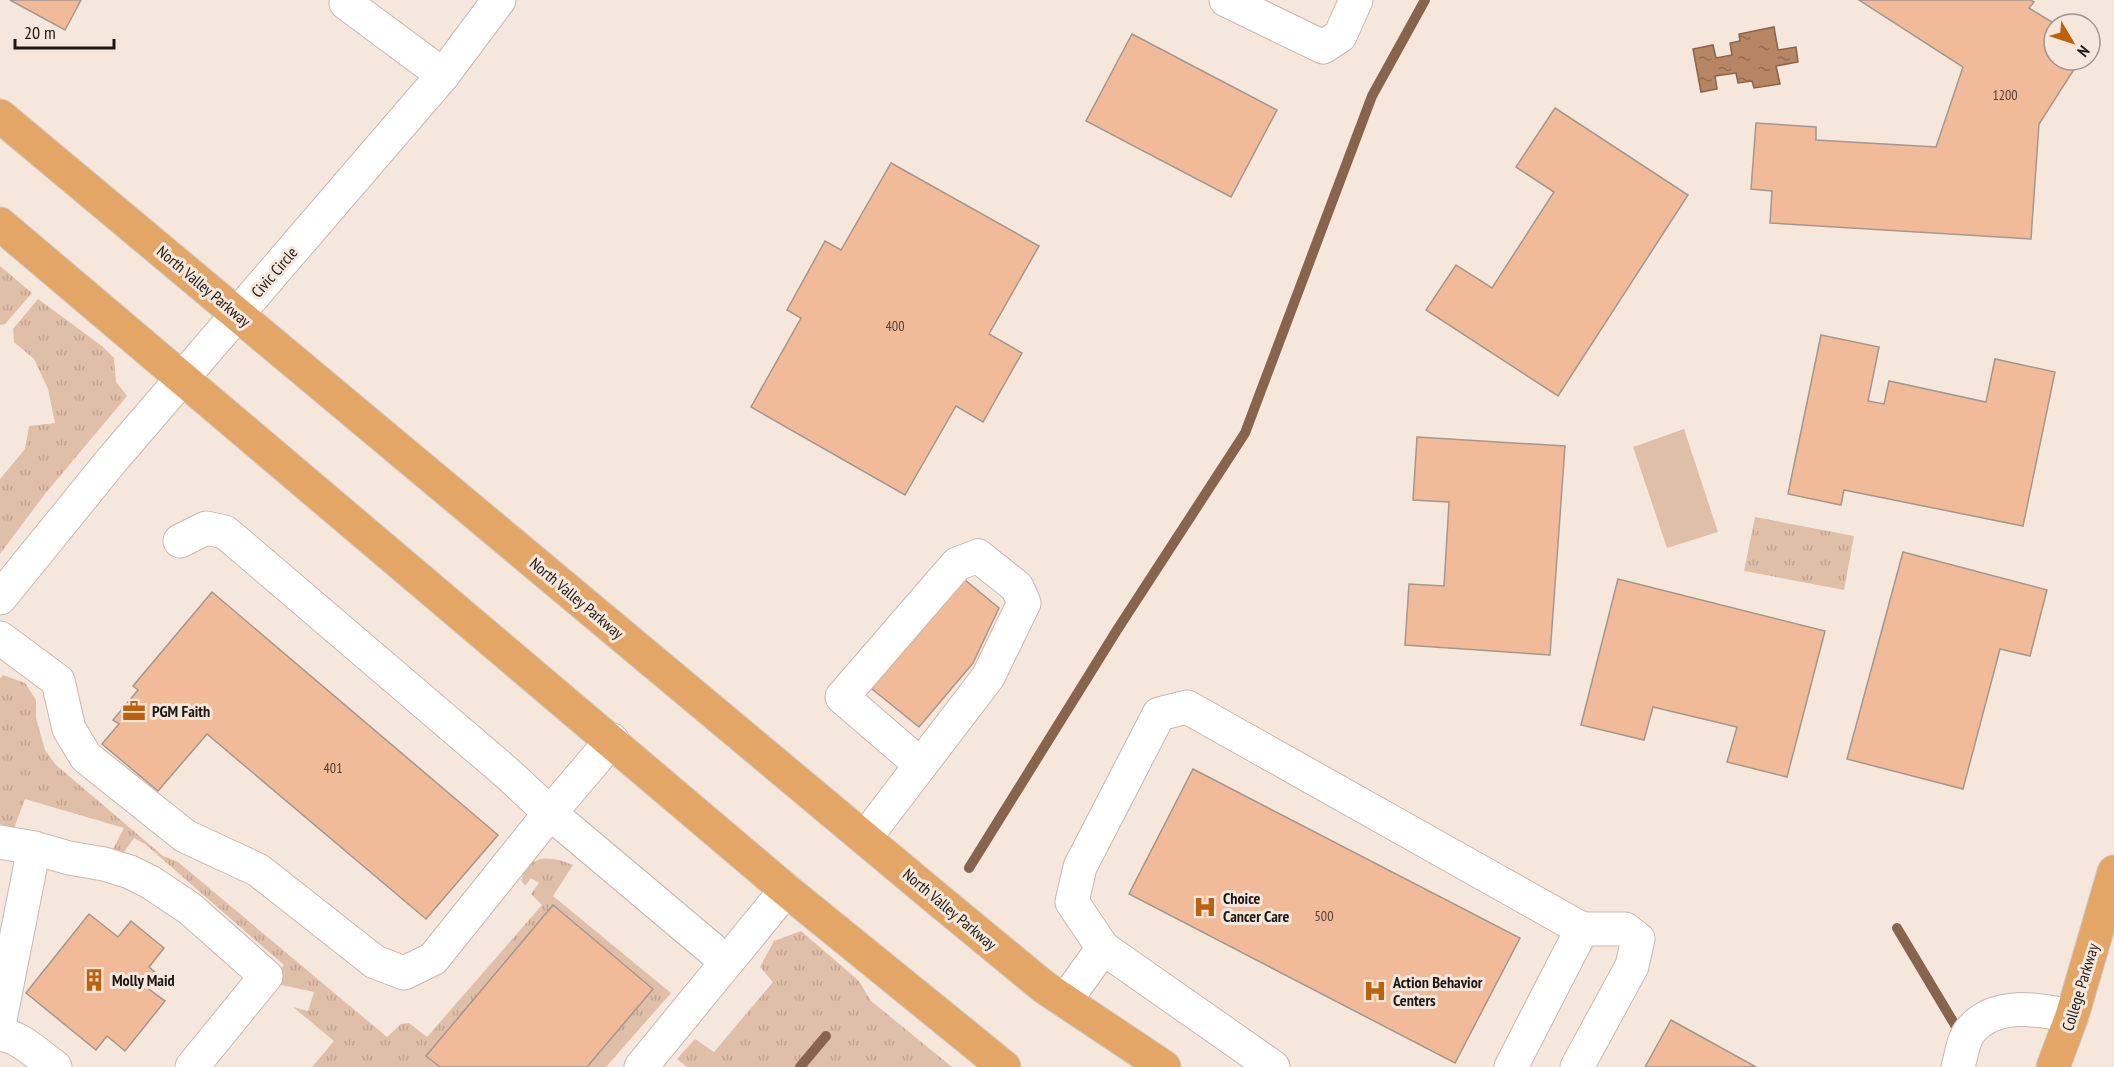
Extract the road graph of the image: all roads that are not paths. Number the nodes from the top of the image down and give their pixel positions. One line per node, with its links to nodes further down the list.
1 (499, 0): 5 (street, Civic Circle)
2 (1226, 0): 3 (street)
3 (1356, 0)
4 (346, 3): 5 (street)
5 (443, 75): 8 (street, Civic Circle)
6 (0, 116): 8 (main road, North Valley Parkway)
7 (0, 224): 9 (main road)
8 (238, 314): 9 (street, Civic Circle); 16 (main road, North Valley Parkway)
9 (183, 377): 11 (street, Civic Circle); 13 (main road)
10 (180, 541): 15 (street)
11 (0, 598)
12 (0, 638): 15 (street)
13 (612, 740): 15 (street); 20 (main road)
14 (921, 765): 14 (street); 16 (street)
15 (550, 813): 23 (street)
16 (865, 838): 24 (main road, North Valley Parkway)
17 (0, 842): 18 (street)
18 (33, 848): 26 (street); 29 (street)
19 (2114, 872): 25 (main road, College Parkway)
20 (786, 890): 23 (street); 31 (main road)
21 (1582, 929): 22 (street); 34 (street); 35 (street)
22 (1103, 948): 24 (street); 33 (street)
23 (727, 962): 30 (street)
24 (1065, 1001): 32 (main road, North Valley Parkway)
25 (2072, 1016): 36 (street); 37 (main road, College Parkway)
26 (0, 1020)
27 (0, 1034): 28 (street)
28 (55, 1067)
29 (192, 1067)
30 (640, 1067)
31 (1004, 1067)
32 (1164, 1067)
33 (1273, 1067)
34 (1511, 1067)
35 (1576, 1067)
36 (1958, 1067)
37 (2053, 1067)

